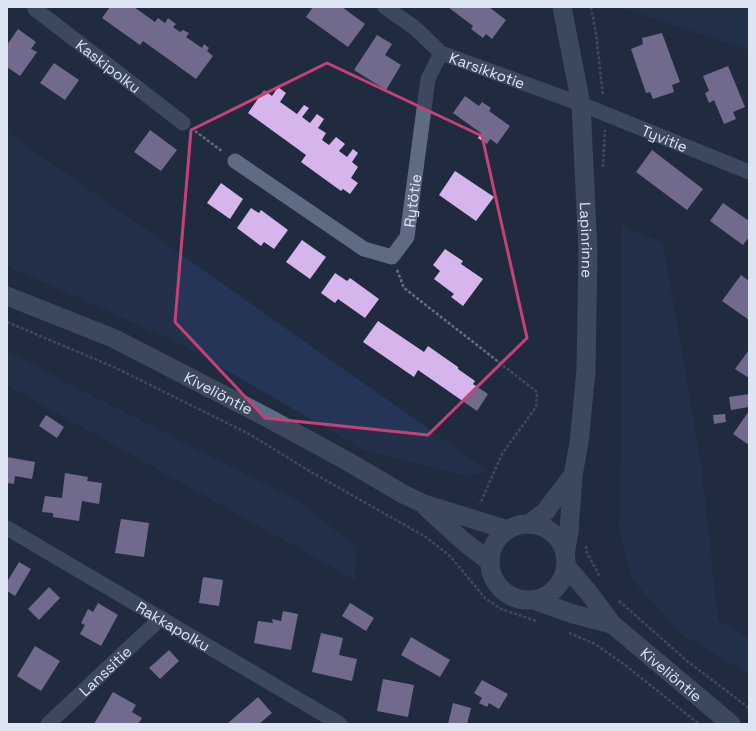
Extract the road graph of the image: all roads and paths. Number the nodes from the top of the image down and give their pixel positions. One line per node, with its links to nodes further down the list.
1 (385, 7): 4 (street, Karsikkotie)
2 (562, 7): 5 (street, Lapinrinne)
3 (33, 8): 6 (street, Kaskipolku)
4 (441, 53): 5 (street, Karsikkotie); 9 (street, Rytötie)
5 (581, 104): 8 (street, Tyvitie); 12 (street, Lapinrinne)
6 (183, 123): 7 (path)
7 (235, 161): 9 (street)
8 (749, 172)
9 (392, 257): 13 (path)
10 (7, 296): 14 (street, Kiveliöntie)
11 (7, 322): 25 (path)
12 (573, 475): 15 (street, Lapinrinne); 19 (street, Lapinrinne)
13 (482, 500)
14 (424, 504): 17 (street, Kiveliöntie); 20 (street, Kiveliöntie)
15 (529, 524): 17 (street); 19 (street)
16 (7, 528): 24 (street, Rakkapolku)
17 (508, 530): 20 (street)
18 (586, 544): 21 (path)
19 (566, 560): 23 (street); 26 (street, Kiveliöntie)
20 (490, 562): 23 (street)
21 (602, 581)
22 (617, 598): 28 (path)
23 (534, 600): 26 (street, Kiveliöntie)
24 (161, 618): 29 (street, Lanssitie); 30 (street, Rakkapolku)
25 (543, 624)
26 (612, 624): 32 (street, Kiveliöntie)
27 (564, 630): 31 (path)
28 (749, 708)
29 (48, 724)
30 (340, 724)
31 (699, 724)
32 (731, 724)

